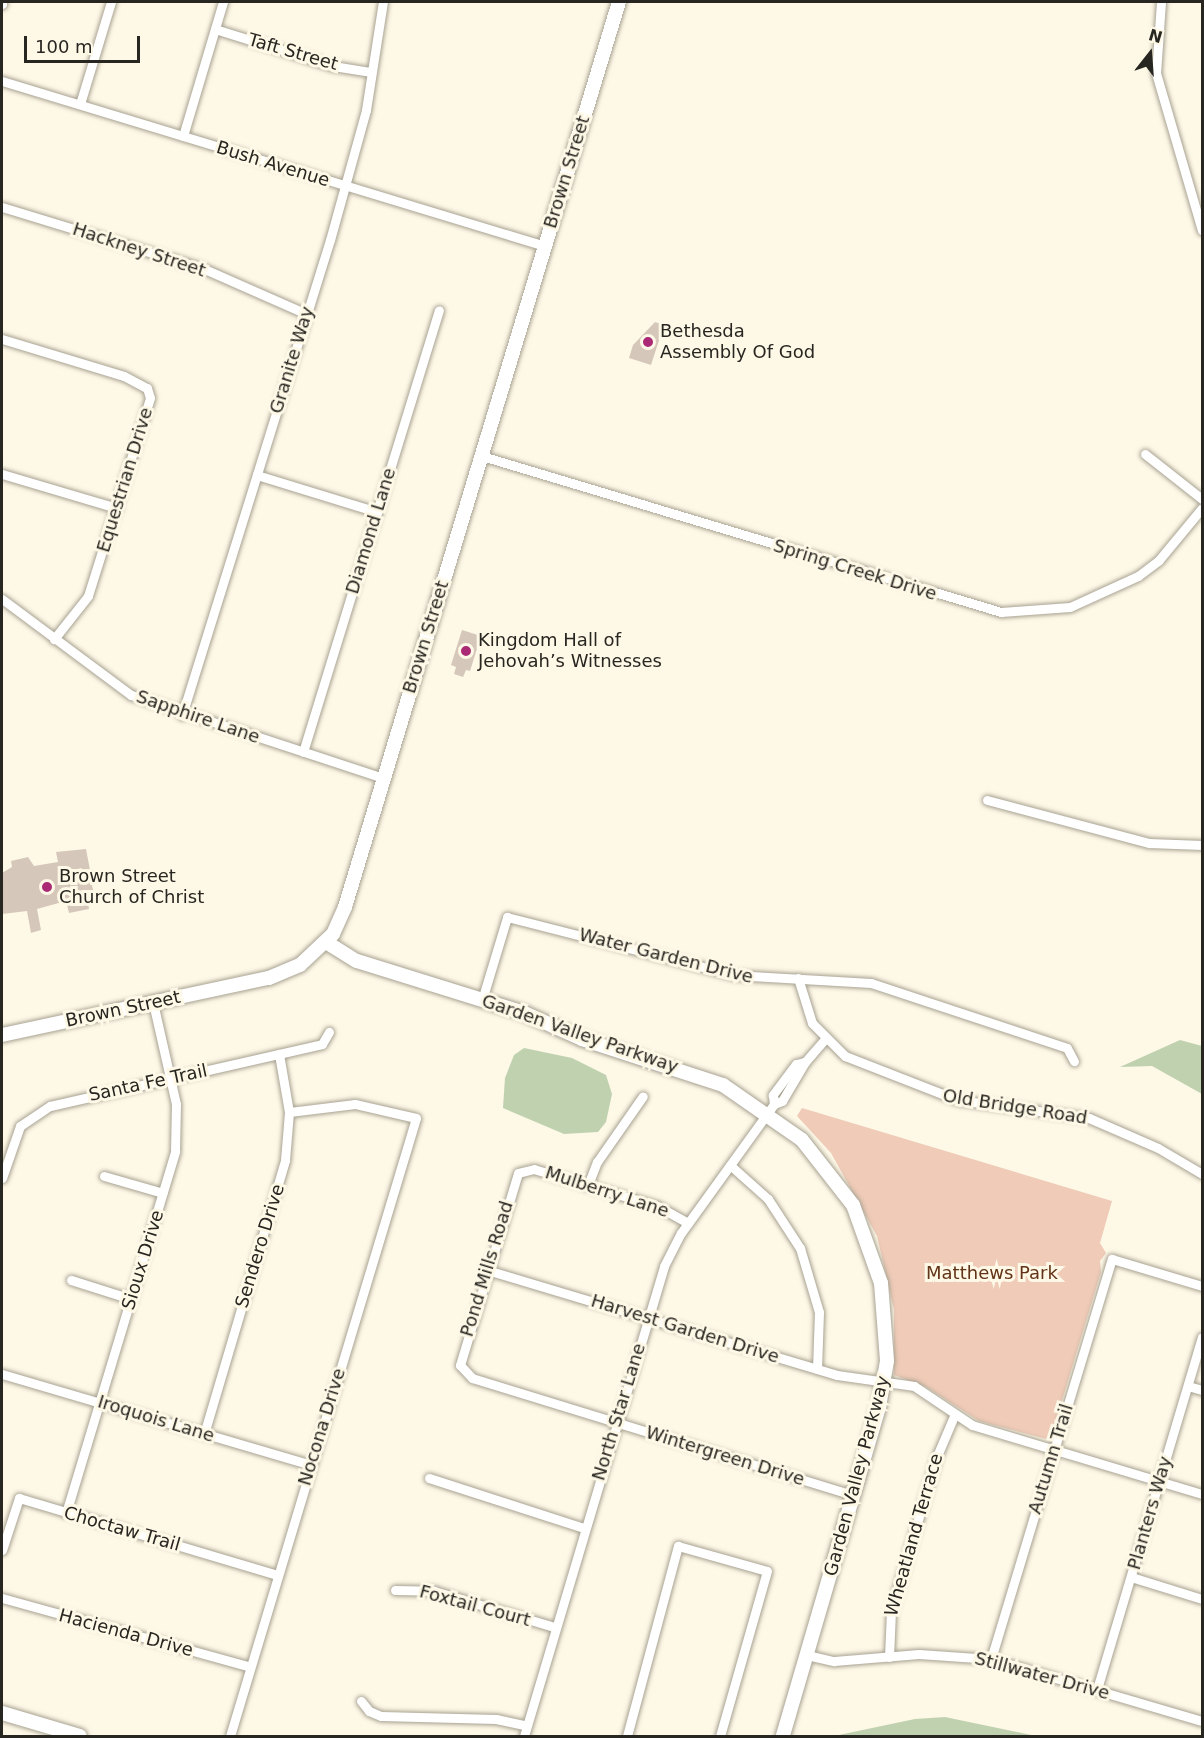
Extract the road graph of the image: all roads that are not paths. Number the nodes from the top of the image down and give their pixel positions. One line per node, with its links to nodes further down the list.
1 (111, 2): 9 (street)
2 (223, 2): 6 (street)
3 (383, 2): 7 (street, Granite Way)
4 (619, 2): 14 (main road, Brown Street)
5 (1161, 2): 13 (street)
6 (215, 29): 7 (street, Taft Street); 10 (street)
7 (372, 72): 11 (street, Granite Way)
8 (2, 81): 9 (street, Bush Avenue)
9 (80, 104): 10 (street, Bush Avenue)
10 (183, 136): 11 (street, Bush Avenue)
11 (344, 186): 14 (street, Bush Avenue); 16 (street, Granite Way)
12 (2, 207): 16 (street, Hackney Street)
13 (1203, 230)
14 (545, 246): 19 (main road, Brown Street)
15 (440, 310): 25 (street, Diamond Lane)
16 (307, 315): 21 (street, Granite Way)
17 (2, 339): 23 (street, Equestrian Drive)
18 (1145, 454): 22 (street)
19 (482, 456): 24 (street, Spring Creek Drive); 30 (main road, Brown Street)
20 (2, 474): 23 (street)
21 (257, 475): 25 (street); 28 (street, Granite Way)
22 (1203, 499)
23 (117, 508): 27 (street, Equestrian Drive)
24 (1203, 508)
25 (377, 512): 29 (street, Diamond Lane)
26 (2, 599): 27 (street, Sapphire Lane)
27 (54, 639): 28 (street, Sapphire Lane)
28 (182, 715): 29 (street, Sapphire Lane)
29 (303, 752): 30 (street, Sapphire Lane)
30 (384, 778): 33 (main road, Brown Street)
31 (987, 800): 32 (street)
32 (1203, 845)
33 (326, 942): 35 (main road, Garden Valley Parkway); 36 (main road, Brown Street)
34 (798, 978): 35 (street, Water Garden Drive); 39 (street, Old Bridge Road); 41 (street, Water Garden Drive)
35 (482, 1000): 44 (main road, Garden Valley Parkway)
36 (153, 1003): 38 (main road, Brown Street); 42 (street, Sioux Drive)
37 (329, 1032): 40 (street, Santa Fe Trail)
38 (2, 1035)
39 (824, 1040): 44 (street, North Star Lane); 48 (street, Old Bridge Road)
40 (279, 1054): 42 (street, Santa Fe Trail); 45 (street, Sendero Drive)
41 (1074, 1061)
42 (171, 1078): 50 (street, Santa Fe Trail); 52 (street, Sioux Drive)
43 (643, 1096): 51 (street)
44 (771, 1108): 46 (street, North Star Lane); 63 (main road, Garden Valley Parkway)
45 (289, 1112): 69 (street, Sendero Drive); 71 (street, Nocona Drive)
46 (730, 1165): 53 (street, North Star Lane); 60 (street)
47 (523, 1170): 51 (street, Mulberry Lane); 54 (street, Pond Mills Road)
48 (1203, 1174)
49 (104, 1176): 52 (street)
50 (2, 1178)
51 (588, 1185): 53 (street, Mulberry Lane)
52 (163, 1193): 57 (street, Sioux Drive)
53 (688, 1222): 58 (street, North Star Lane)
54 (487, 1270): 58 (street, Harvest Garden Drive); 61 (street, Pond Mills Road)
55 (71, 1280): 57 (street)
56 (1203, 1286): 70 (street, Autumn Trail)
57 (131, 1299): 66 (street, Sioux Drive)
58 (647, 1318): 60 (street, Harvest Garden Drive); 68 (street, North Star Lane)
59 (1203, 1337): 64 (street, Planters Way)
60 (817, 1369): 63 (street, Harvest Garden Drive)
61 (463, 1370): 68 (street, Wintergreen Drive)
62 (2, 1374): 66 (street, Iroquois Lane)
63 (884, 1381): 67 (street, Harvest Garden Drive); 75 (main road, Garden Valley Parkway)
64 (1188, 1386): 65 (street); 73 (street, Planters Way)
65 (1203, 1390)
66 (100, 1402): 69 (street, Iroquois Lane); 76 (street, Sioux Drive)
67 (954, 1416): 70 (street, Harvest Garden Drive); 86 (street, Wheatland Terrace)
68 (615, 1423): 75 (street, Wintergreen Drive); 77 (street, North Star Lane)
69 (204, 1434): 71 (street, Iroquois Lane)
70 (1053, 1449): 73 (street, Harvest Garden Drive); 87 (street, Autumn Trail)
71 (311, 1465): 79 (street, Nocona Drive)
72 (429, 1478): 77 (street)
73 (1159, 1481): 74 (street, Harvest Garden Drive); 80 (street, Planters Way)
74 (1203, 1494)
75 (853, 1495): 85 (main road, Garden Valley Parkway)
76 (66, 1513): 78 (street, Choctaw Trail); 79 (street, Choctaw Trail)
77 (584, 1528): 84 (street, North Star Lane)
78 (2, 1550)
79 (278, 1575): 88 (street, Nocona Drive)
80 (1131, 1577): 83 (street); 89 (street, Planters Way)
81 (395, 1590): 84 (street, Foxtail Court)
82 (2, 1598): 88 (street, Hacienda Drive)
83 (1203, 1599)
84 (554, 1627): 93 (street, North Star Lane)
85 (807, 1655): 86 (street, Stillwater Drive); 99 (main road, Garden Valley Parkway)
86 (889, 1657): 87 (street, Stillwater Drive)
87 (991, 1659): 89 (street, Stillwater Drive)
88 (250, 1667): 95 (street, Nocona Drive)
89 (1097, 1689): 92 (street, Stillwater Drive)
90 (361, 1701): 93 (street)
91 (2, 1713): 94 (main road)
92 (1203, 1721)
93 (524, 1725): 96 (street, North Star Lane)
94 (80, 1737)
95 (230, 1737)
96 (524, 1737)
97 (627, 1737): 98 (street)
98 (720, 1737)
99 (783, 1737)

